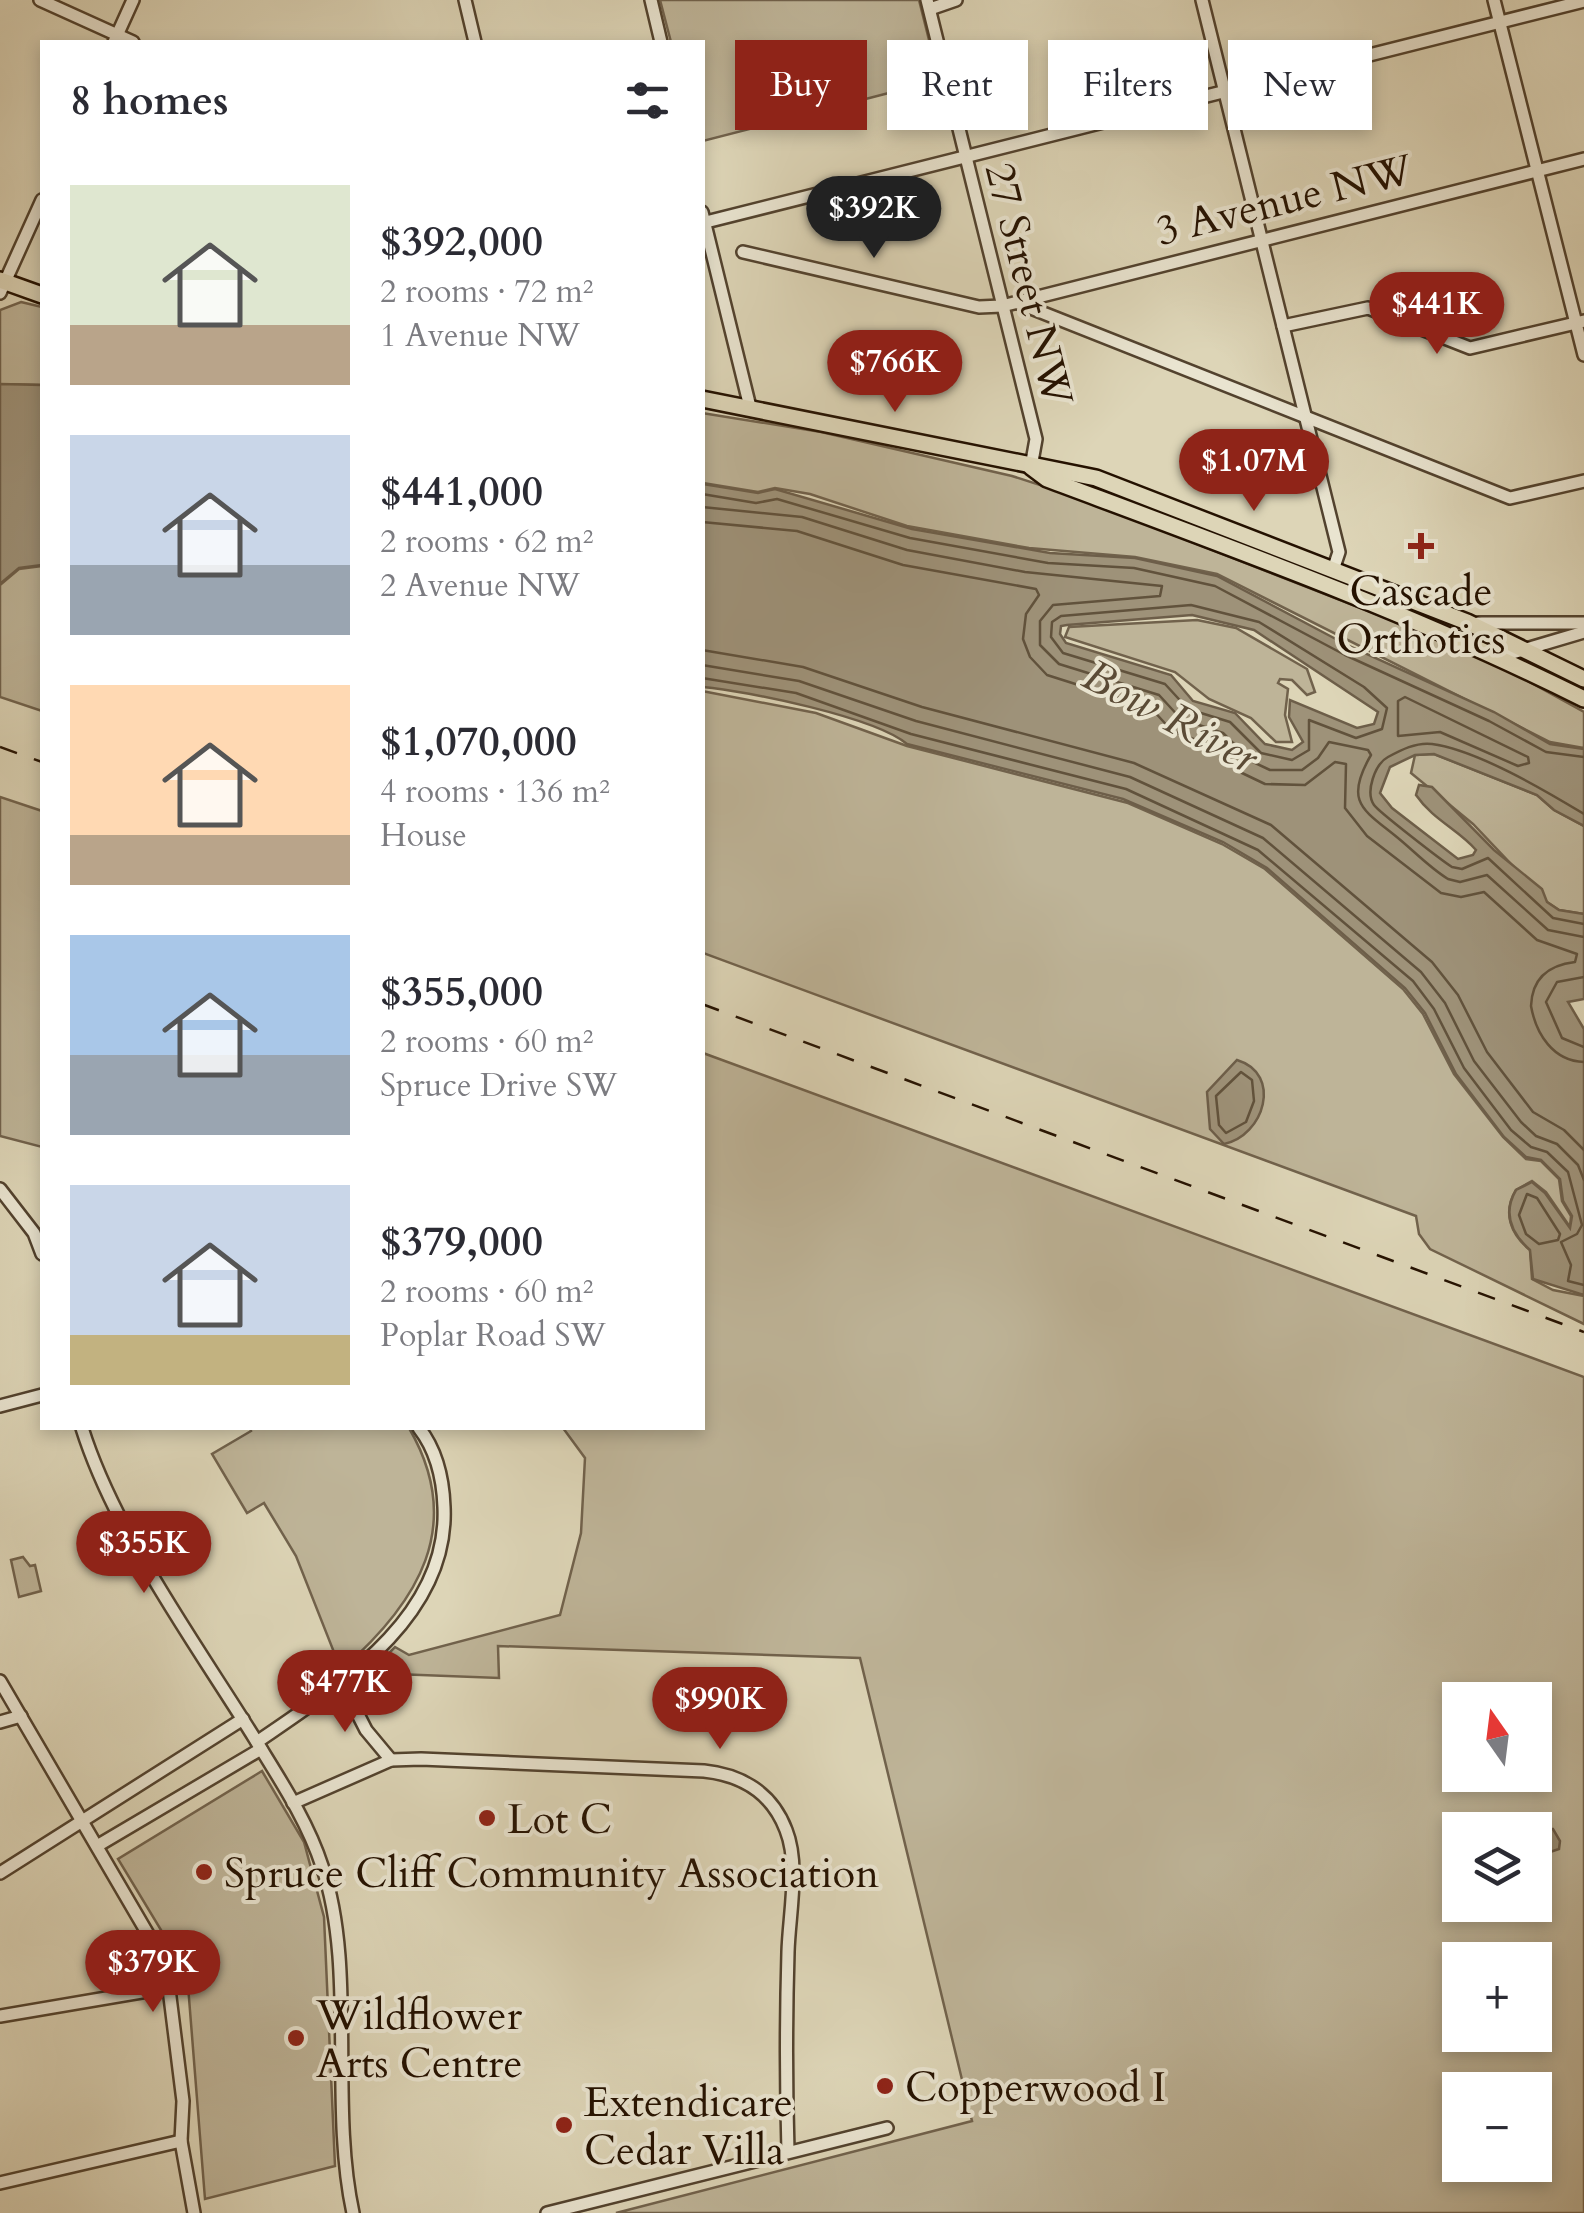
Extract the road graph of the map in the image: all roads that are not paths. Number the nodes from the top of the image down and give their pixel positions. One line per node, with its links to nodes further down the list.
1 (40, 0): 11 (street)
2 (133, 0): 11 (street)
3 (465, 0): 12 (street)
4 (651, 0): 13 (street)
5 (956, 0): 9 (street)
6 (1202, 0): 14 (street)
7 (1494, 0): 10 (street)
8 (1584, 1): 10 (street)
9 (929, 2): 15 (street, 27 Street NW)
10 (1500, 22): 14 (street); 17 (street)
11 (116, 39)
12 (475, 40)
13 (661, 40)
14 (1224, 91): 15 (street); 21 (street)
15 (965, 156): 19 (street); 26 (street, 27 Street NW)
16 (1584, 159): 17 (street, 3 Avenue NW)
17 (1538, 171): 21 (street, 3 Avenue NW); 27 (street)
18 (40, 204): 23 (street)
19 (705, 219)
20 (705, 227): 31 (street)
21 (1262, 240): 25 (street, 3 Avenue NW); 28 (street)
22 (744, 252): 26 (street, 3 Avenue NW)
23 (2, 285): 24 (main road)
24 (40, 294)
25 (1018, 303): 26 (street, 3 Avenue NW); 32 (street)
26 (1002, 306): 33 (street, 27 Street NW)
27 (1580, 322): 28 (street); 29 (street)
28 (1283, 326): 32 (street)
29 (1584, 355)
30 (705, 400): 31 (main road)
31 (750, 407): 33 (main road)
32 (1306, 418): 34 (street); 35 (street)
33 (1031, 467): 35 (main road); 40 (main road)
34 (1584, 480)
35 (1333, 570): 36 (main road)
36 (1467, 622): 37 (street); 39 (main road)
37 (1584, 623)
38 (1584, 632): 39 (street)
39 (1526, 649): 40 (street); 41 (main road)
40 (1499, 656): 42 (main road)
41 (1583, 677): 42 (main road)
42 (1554, 684): 43 (main road)
43 (1584, 700)
44 (0, 1190): 45 (street)
45 (40, 1245)
46 (40, 1396): 47 (street)
47 (0, 1406)
48 (83, 1430): 53 (street)
49 (420, 1430): 51 (street)
50 (0, 1681): 52 (street)
51 (342, 1683): 55 (street); 56 (street)
52 (20, 1716): 54 (street); 58 (street)
53 (243, 1719): 55 (street); 58 (street)
54 (0, 1722)
55 (259, 1746): 57 (street); 59 (street)
56 (391, 1760): 57 (street); 65 (street)
57 (293, 1803): 68 (street)
58 (84, 1822): 59 (street); 60 (street)
59 (98, 1846): 61 (street)
60 (0, 1873)
61 (171, 1987): 62 (street); 64 (street)
62 (0, 2016)
63 (887, 2128): 65 (street)
64 (181, 2141): 66 (street); 67 (street)
65 (788, 2152): 69 (street)
66 (0, 2183)
67 (194, 2213)
68 (353, 2213)
69 (547, 2213)

